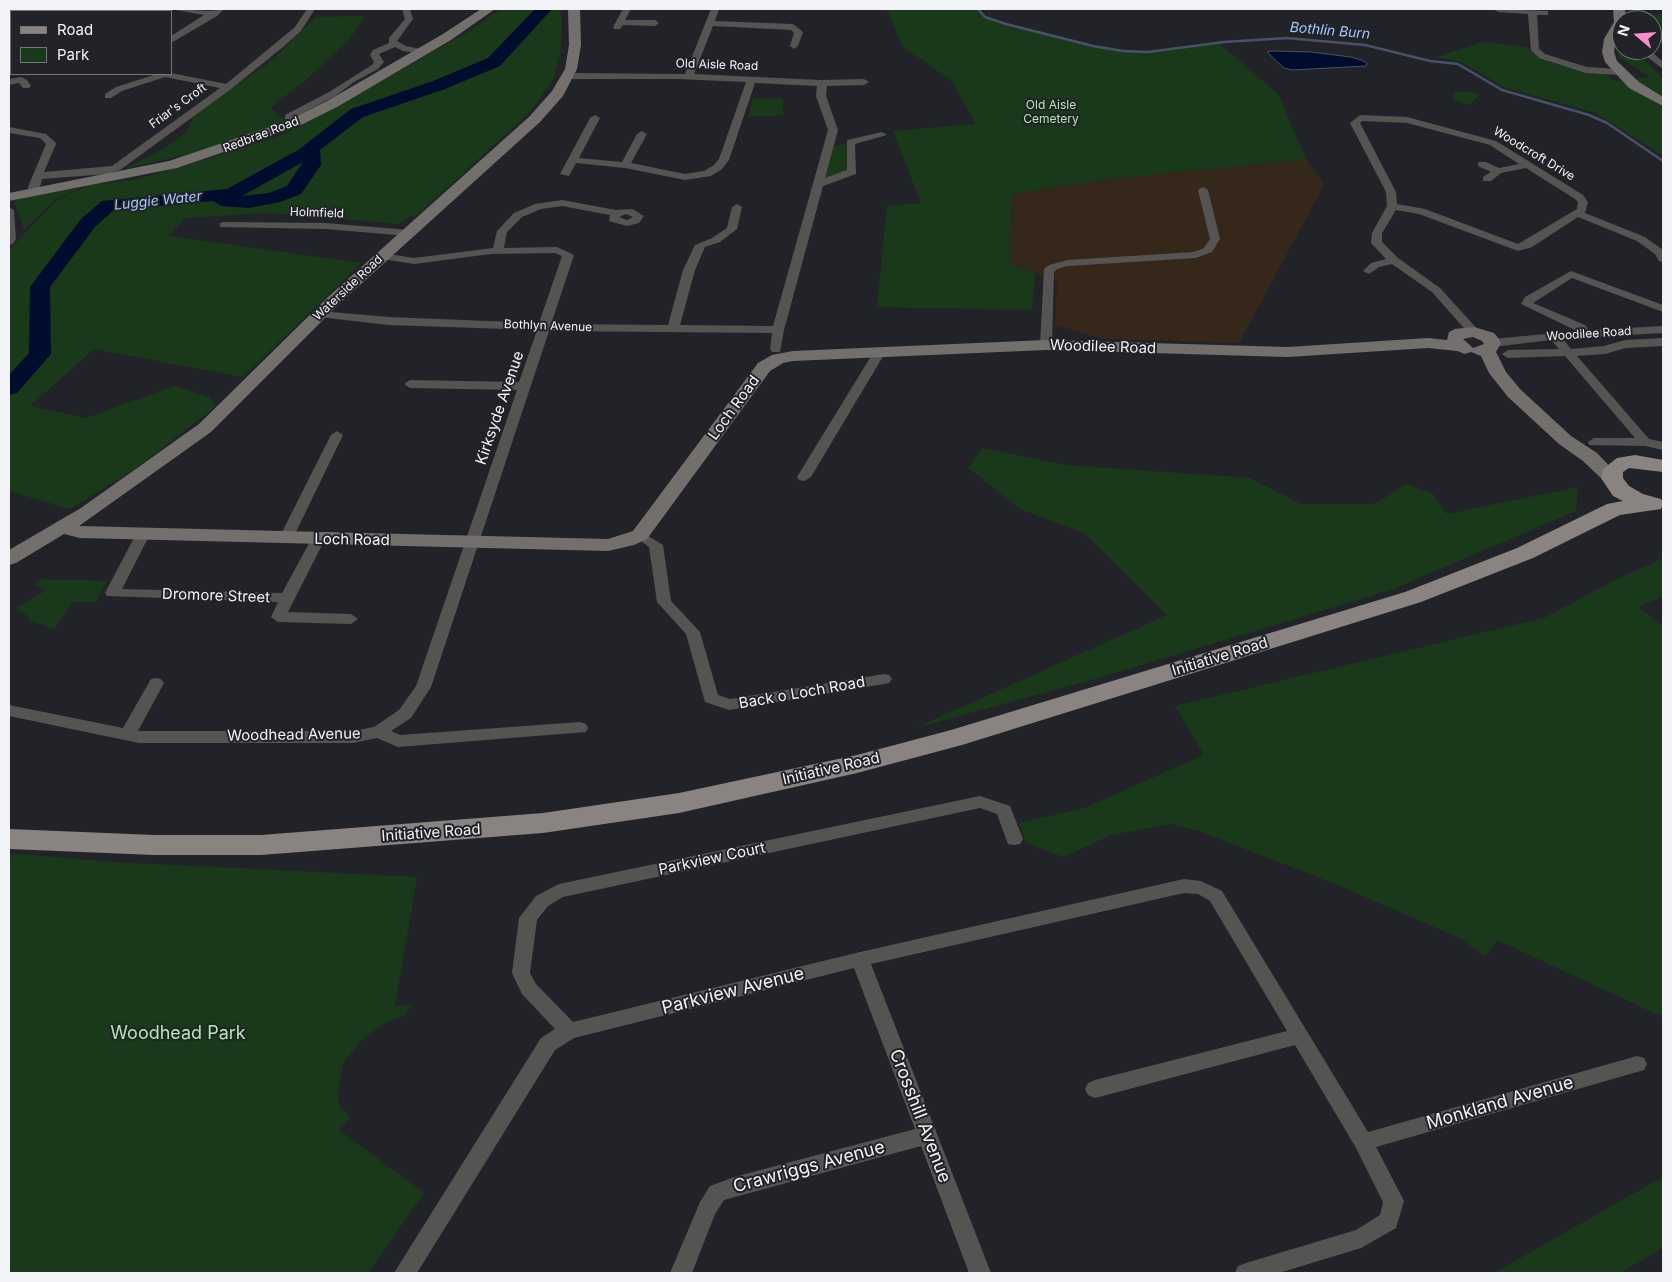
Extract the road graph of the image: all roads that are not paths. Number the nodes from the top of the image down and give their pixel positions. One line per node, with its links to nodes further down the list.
1 (174, 9): 9 (street)
2 (311, 9): 29 (street, Friar's Croft)
3 (406, 9): 16 (street)
4 (489, 9): 18 (street, Redbrae Road)
5 (574, 9): 22 (street, Waterside Road)
6 (627, 9): 12 (street)
7 (715, 9): 13 (street)
8 (1498, 9): 10 (street)
9 (217, 12): 15 (street)
10 (1532, 12): 11 (street); 19 (street)
11 (1545, 13)
12 (655, 23)
13 (710, 23): 17 (street); 23 (street)
14 (1612, 37): 19 (street)
15 (172, 39)
16 (395, 44): 18 (street); 34 (street)
17 (794, 46)
18 (422, 52): 49 (street, Redbrae Road)
19 (1619, 72): 33 (street)
20 (162, 75): 31 (street)
21 (168, 75): 29 (street)
22 (568, 76): 23 (street, Old Aisle Road); 57 (street, Waterside Road)
23 (688, 77): 24 (street, Old Aisle Road)
24 (752, 79): 28 (street, Old Aisle Road); 41 (street)
25 (26, 80): 26 (street)
26 (9, 82)
27 (864, 82): 28 (street, Old Aisle Road)
28 (820, 83): 47 (street)
29 (228, 87): 45 (street, Friar's Croft)
30 (96, 94): 31 (street)
31 (108, 96): 32 (street)
32 (122, 98)
33 (1663, 102)
34 (288, 117)
35 (596, 118): 39 (street)
36 (9, 130): 45 (street)
37 (642, 134): 41 (street)
38 (882, 135): 47 (street)
39 (572, 160): 41 (street); 44 (street)
40 (1482, 164): 43 (street)
41 (625, 165)
42 (1527, 166): 43 (street); 51 (street, Woodcroft Drive); 55 (street, Woodcroft Drive)
43 (1498, 171): 46 (street)
44 (564, 174)
45 (37, 176): 49 (street)
46 (1487, 179)
47 (818, 184): 69 (street)
48 (1203, 190): 74 (street)
49 (34, 193): 50 (street, Redbrae Road)
50 (9, 197)
51 (1392, 206): 55 (street); 61 (street)
52 (737, 207): 67 (street)
53 (9, 210): 58 (street)
54 (616, 214): 59 (street)
55 (1580, 214): 62 (street)
56 (224, 225): 57 (street, Holmfield)
57 (408, 233): 60 (street, Waterside Road)
58 (9, 242)
59 (498, 250): 60 (street, Kirksyde Avenue); 66 (street, Kirksyde Avenue)
60 (382, 256): 65 (street, Waterside Road)
61 (1394, 260): 63 (street); 73 (street)
62 (1661, 263)
63 (1369, 271)
64 (1663, 309): 70 (street)
65 (319, 314): 66 (street, Bothlyn Avenue); 89 (street, Waterside Road)
66 (545, 326): 67 (street, Bothlyn Avenue); 80 (street, Kirksyde Avenue)
67 (673, 329): 69 (street, Bothlyn Avenue)
68 (1663, 329): 70 (street, Woodilee Road)
69 (778, 330): 77 (street)
70 (1586, 334): 71 (street, Woodilee Road)
71 (1554, 336): 73 (street, Woodilee Road); 75 (street)
72 (1663, 342): 75 (street)
73 (1475, 343): 74 (street, Woodilee Road); 84 (street)
74 (1046, 345): 76 (street, Woodilee Road)
75 (1568, 352): 78 (street); 82 (street)
76 (879, 353): 77 (street, Woodilee Road); 86 (street)
77 (777, 354): 91 (street, Loch Road)
78 (1508, 354)
79 (410, 384): 80 (street)
80 (525, 386): 94 (street, Kirksyde Avenue)
81 (338, 435): 92 (street)
82 (1645, 442): 83 (street); 84 (street)
83 (1663, 446)
84 (1592, 449): 87 (street)
85 (1663, 466): 87 (main road)
86 (804, 477)
87 (1618, 485): 88 (main road); 104 (main road, Initiative Road)
88 (1658, 504)
89 (63, 528): 90 (street, Loch Road); 95 (street, Waterside Road)
90 (143, 534): 92 (street, Loch Road); 96 (street, Dromore Street)
91 (640, 535): 94 (street, Loch Road); 98 (street, Back o Loch Road)
92 (286, 538): 93 (street, Loch Road)
93 (318, 539): 94 (street, Loch Road); 96 (street)
94 (470, 542): 102 (street, Kirksyde Avenue)
95 (9, 559)
96 (287, 598): 97 (street, Dromore Street)
97 (351, 619)
98 (884, 679)
99 (156, 683): 103 (street)
100 (9, 711): 103 (street, Woodhead Avenue)
101 (580, 728): 102 (street, Woodhead Avenue)
102 (378, 732): 103 (street, Woodhead Avenue)
103 (128, 734)
104 (9, 839)
105 (1014, 839): 107 (street, Parkview Court)
106 (860, 959): 107 (street, Parkview Avenue); 108 (street, Parkview Avenue); 111 (street, Crosshill Avenue)
107 (569, 1031): 113 (street, Parkview Avenue)
108 (1299, 1036): 110 (street); 112 (street)
109 (1637, 1064): 112 (street, Monkland Avenue)
110 (1095, 1088)
111 (928, 1135): 114 (street, Crawriggs Avenue); 115 (street, Crosshill Avenue)
112 (1363, 1142): 116 (street)
113 (405, 1273)
114 (681, 1273)
115 (980, 1273)
116 (1246, 1273)

